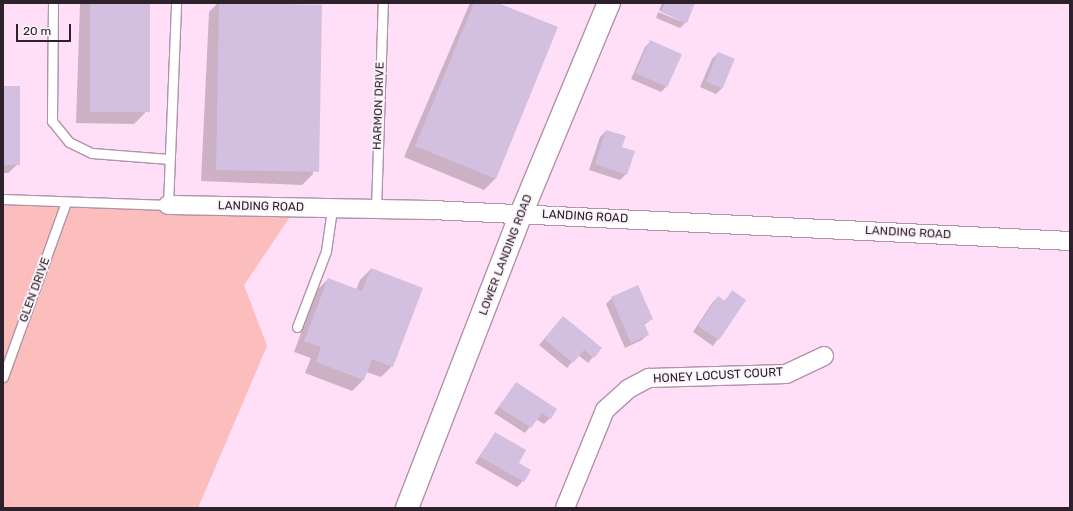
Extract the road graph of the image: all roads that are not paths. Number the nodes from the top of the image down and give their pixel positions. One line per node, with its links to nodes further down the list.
1 (53, 3): 5 (lane)
2 (176, 3): 5 (lane)
3 (383, 3): 10 (lane, HARMON DRIVE)
4 (609, 3): 11 (main road, LOWER LANDING ROAD)
5 (169, 159): 8 (lane)
6 (3, 199): 7 (lane, LANDING ROAD)
7 (66, 202): 8 (lane, LANDING ROAD); 15 (lane, GLEN DRIVE)
8 (168, 205): 9 (street, LANDING ROAD)
9 (332, 209): 10 (street, LANDING ROAD); 13 (lane)
10 (376, 209): 11 (street, LANDING ROAD)
11 (521, 214): 12 (street, LANDING ROAD); 16 (main road, LOWER LANDING ROAD)
12 (1070, 241)
13 (297, 327)
14 (824, 356): 17 (street, HONEY LOCUST COURT)
15 (3, 377)
16 (407, 508)
17 (565, 508)

